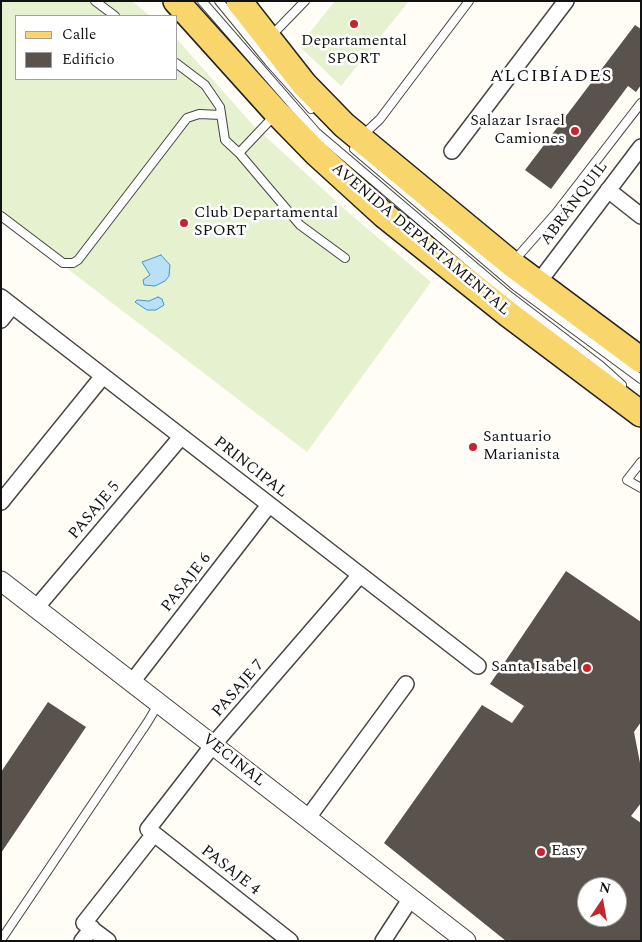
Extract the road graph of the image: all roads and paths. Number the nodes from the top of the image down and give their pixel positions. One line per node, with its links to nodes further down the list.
1 (95, 1): 8 (lane)
2 (219, 1): 13 (lane)
3 (238, 1): 9 (main road)
4 (305, 1): 9 (lane)
5 (469, 1): 15 (lane)
6 (566, 1): 17 (street)
7 (181, 2): 12 (main road, AVENIDA DEPARTAMENTAL); 30 (lane)
8 (114, 15)
9 (268, 40): 15 (main road)
10 (178, 65): 14 (lane)
11 (641, 103): 23 (lane)
12 (277, 113): 18 (lane); 31 (main road, AVENIDA DEPARTAMENTAL)
13 (317, 114)
14 (221, 115): 18 (lane); 20 (lane)
15 (352, 140): 23 (main road); 29 (lane)
16 (641, 147): 19 (street, ABRÁNQUIL)
17 (452, 151)
18 (239, 153): 22 (lane)
19 (608, 190): 21 (street); 24 (street, ABRÁNQUIL)
20 (1, 216)
21 (641, 216)
22 (345, 258)
23 (512, 264): 24 (main road)
24 (538, 282): 27 (main road)
25 (7, 302): 26 (street); 28 (street, PRINCIPAL)
26 (1, 320)
27 (641, 360)
28 (103, 376): 32 (street, PRINCIPAL); 35 (street)
29 (641, 380)
30 (628, 390)
31 (641, 414)
32 (181, 437): 36 (street, PRINCIPAL); 39 (street, PASAJE 5)
33 (641, 462): 34 (lane)
34 (640, 487)
35 (1, 502)
36 (269, 505): 37 (street, PRINCIPAL); 41 (street, PASAJE 6)
37 (360, 575): 40 (street, PRINCIPAL); 44 (street, PASAJE 7)
38 (1, 581): 39 (street, VECINAL)
39 (36, 608): 41 (street, VECINAL)
40 (478, 666)
41 (132, 682): 43 (street, VECINAL)
42 (406, 684): 45 (street)
43 (159, 703): 44 (street, VECINAL); 49 (lane)
44 (214, 746): 45 (street, VECINAL); 46 (street, PASAJE 7)
45 (308, 818): 47 (street, VECINAL)
46 (151, 832): 48 (street, PASAJE 7); 52 (street, PASAJE 4)
47 (411, 898): 53 (street); 54 (street, VECINAL)
48 (88, 926): 50 (street, PASAJE 7); 51 (street)
49 (1, 940)
50 (82, 941)
51 (108, 941)
52 (290, 941)
53 (383, 941)
54 (466, 941)

